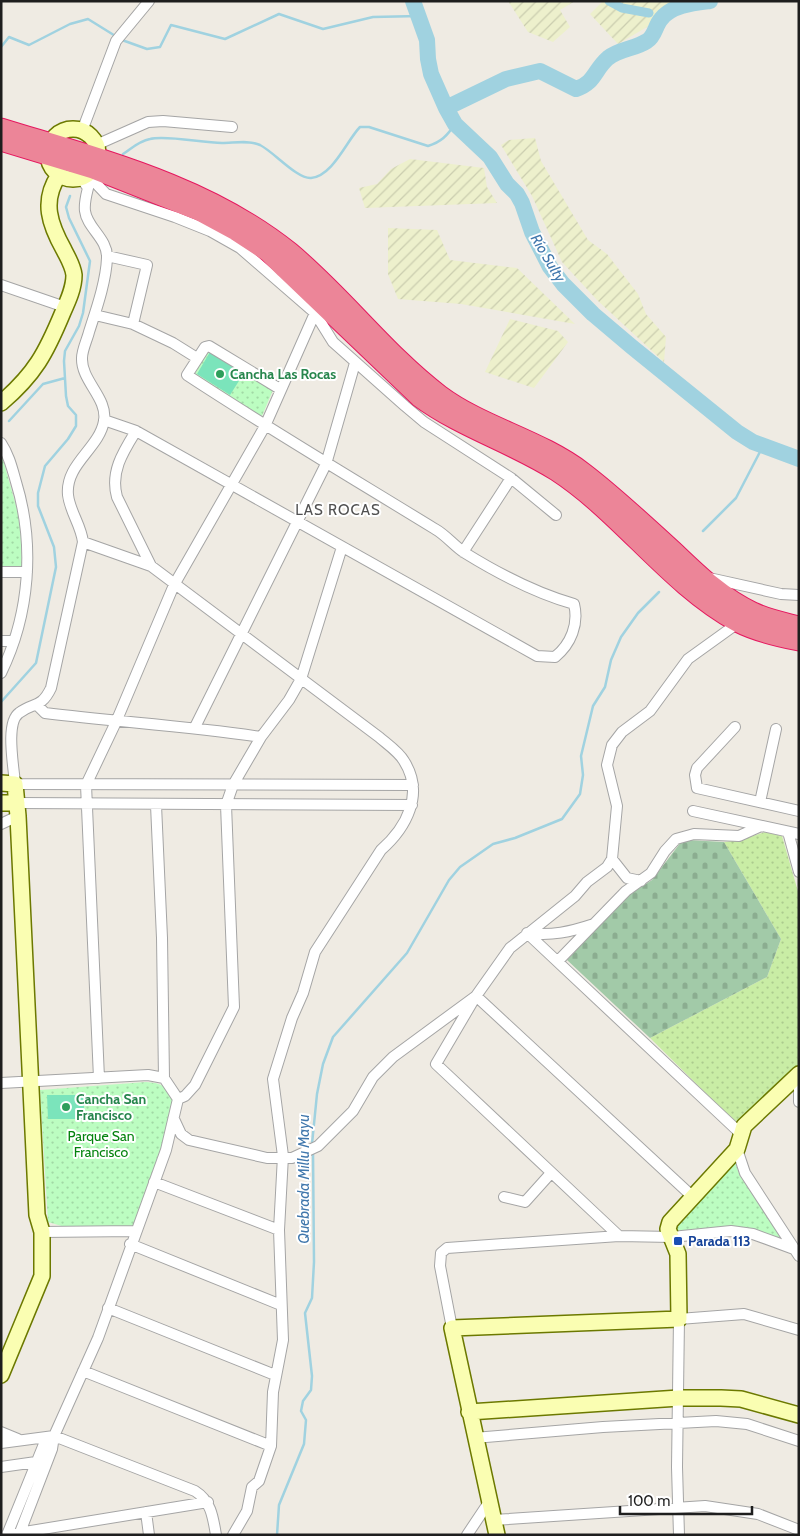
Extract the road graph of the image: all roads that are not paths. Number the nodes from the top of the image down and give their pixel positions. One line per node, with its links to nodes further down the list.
1 (149, 1): 4 (street)
2 (232, 127): 7 (street)
3 (1, 128): 6 (highway)
4 (82, 131): 6 (street); 7 (street)
5 (1, 141): 6 (highway)
6 (49, 149): 7 (highway); 8 (street)
7 (91, 165): 8 (street); 9 (street); 12 (street); 34 (highway); 37 (highway)
8 (59, 175): 11 (street)
9 (107, 256): 13 (street); 14 (street)
10 (1, 285): 11 (street)
11 (65, 307): 18 (street)
12 (315, 313): 16 (street); 17 (street)
13 (95, 314): 14 (street); 19 (street)
14 (133, 324): 15 (street)
15 (197, 358): 17 (street); 20 (street)
16 (355, 363): 23 (street); 24 (street)
17 (280, 389): 20 (street)
18 (1, 403)
19 (104, 420): 21 (street); 28 (street)
20 (265, 426): 23 (street); 25 (street)
21 (136, 431): 25 (street); 31 (street)
22 (1, 443): 33 (street)
23 (326, 464): 27 (street); 30 (street)
24 (511, 478): 26 (street); 30 (street)
25 (232, 486): 27 (street); 35 (street)
26 (556, 516)
27 (298, 521): 29 (street); 39 (street)
28 (82, 542): 31 (street); 45 (street)
29 (342, 547): 30 (street); 44 (street)
30 (463, 552)
31 (151, 566): 35 (street)
32 (1, 572): 33 (street)
33 (27, 572): 41 (street)
34 (701, 576): 36 (street); 38 (highway)
35 (174, 585): 39 (street); 46 (street)
36 (799, 595)
37 (738, 623): 42 (highway); 68 (street)
38 (799, 626)
39 (241, 634): 44 (street); 47 (street)
40 (1, 641): 41 (street)
41 (14, 641): 43 (street)
42 (799, 641)
43 (1, 673)
44 (301, 679): 50 (street); 54 (street)
45 (38, 706): 46 (street); 51 (street)
46 (116, 722): 47 (street); 52 (street)
47 (195, 727): 50 (street)
48 (735, 727): 55 (street)
49 (776, 729): 55 (street)
50 (261, 736): 53 (street)
51 (8, 783): 52 (street); 61 (street)
52 (86, 785): 53 (street); 57 (street)
53 (233, 785): 54 (street); 59 (street)
54 (413, 786): 60 (street)
55 (760, 802): 63 (street)
56 (1, 803): 61 (street)
57 (87, 804): 58 (street); 61 (street); 76 (street)
58 (156, 805): 59 (street); 77 (street)
59 (226, 805): 60 (street); 80 (street)
60 (412, 805): 85 (street)
61 (17, 810): 64 (street); 78 (street)
62 (692, 811): 65 (street)
63 (799, 811)
64 (1, 824)
65 (761, 826): 66 (street); 70 (street)
66 (788, 832): 67 (street); 69 (street)
67 (799, 834)
68 (612, 860): 70 (street); 72 (street)
69 (799, 872)
70 (641, 881): 71 (street)
71 (597, 922): 72 (street); 73 (street)
72 (527, 933): 73 (street); 74 (street)
73 (558, 961): 83 (street)
74 (476, 996): 85 (street); 86 (street); 89 (street)
75 (799, 1074): 81 (street); 83 (street)
76 (99, 1078): 77 (street); 78 (street)
77 (164, 1078): 80 (street)
78 (32, 1082): 79 (street); 92 (street)
79 (1, 1083)
80 (178, 1099): 82 (street)
81 (799, 1102)
82 (174, 1120): 85 (street); 87 (street)
83 (740, 1133): 84 (street)
84 (737, 1149): 89 (street); 96 (street)
85 (283, 1156): 90 (street)
86 (551, 1173): 88 (street); 93 (street)
87 (154, 1182): 90 (street); 91 (street)
88 (504, 1197)
89 (693, 1197): 94 (street)
90 (279, 1230): 97 (street)
91 (135, 1231): 92 (street); 95 (street)
92 (42, 1232): 103 (street)
93 (619, 1236): 94 (street); 100 (street)
94 (672, 1237): 96 (street); 99 (street)
95 (130, 1244): 97 (street); 98 (street)
96 (796, 1253)
97 (281, 1306): 104 (street)
98 (108, 1308): 102 (street); 104 (street)
99 (679, 1319): 100 (street); 101 (street); 105 (street)
100 (452, 1328): 106 (street)
101 (799, 1330)
102 (83, 1371): 110 (street); 115 (street)
103 (1, 1375)
104 (275, 1375): 115 (street)
105 (679, 1398): 106 (street); 107 (street); 108 (street)
106 (469, 1412): 111 (street)
107 (799, 1415)
108 (677, 1424): 111 (street); 113 (street); 120 (street)
109 (1, 1432): 112 (street)
110 (54, 1436): 112 (street); 116 (street); 118 (street); 124 (street)
111 (474, 1438): 119 (street)
112 (19, 1440): 114 (street)
113 (799, 1441)
114 (1, 1443)
115 (271, 1446): 128 (street)
116 (36, 1462): 117 (street); 125 (street)
117 (1, 1467)
118 (208, 1502): 121 (street); 127 (street)
119 (489, 1502): 122 (street); 129 (street)
120 (679, 1506): 122 (street); 123 (street); 130 (street)
121 (146, 1512): 124 (street); 126 (street)
122 (495, 1527)
123 (799, 1530)
124 (19, 1534): 125 (street)
125 (7, 1535)
126 (149, 1535)
127 (216, 1535)
128 (234, 1535)
129 (467, 1535)
130 (679, 1535)

